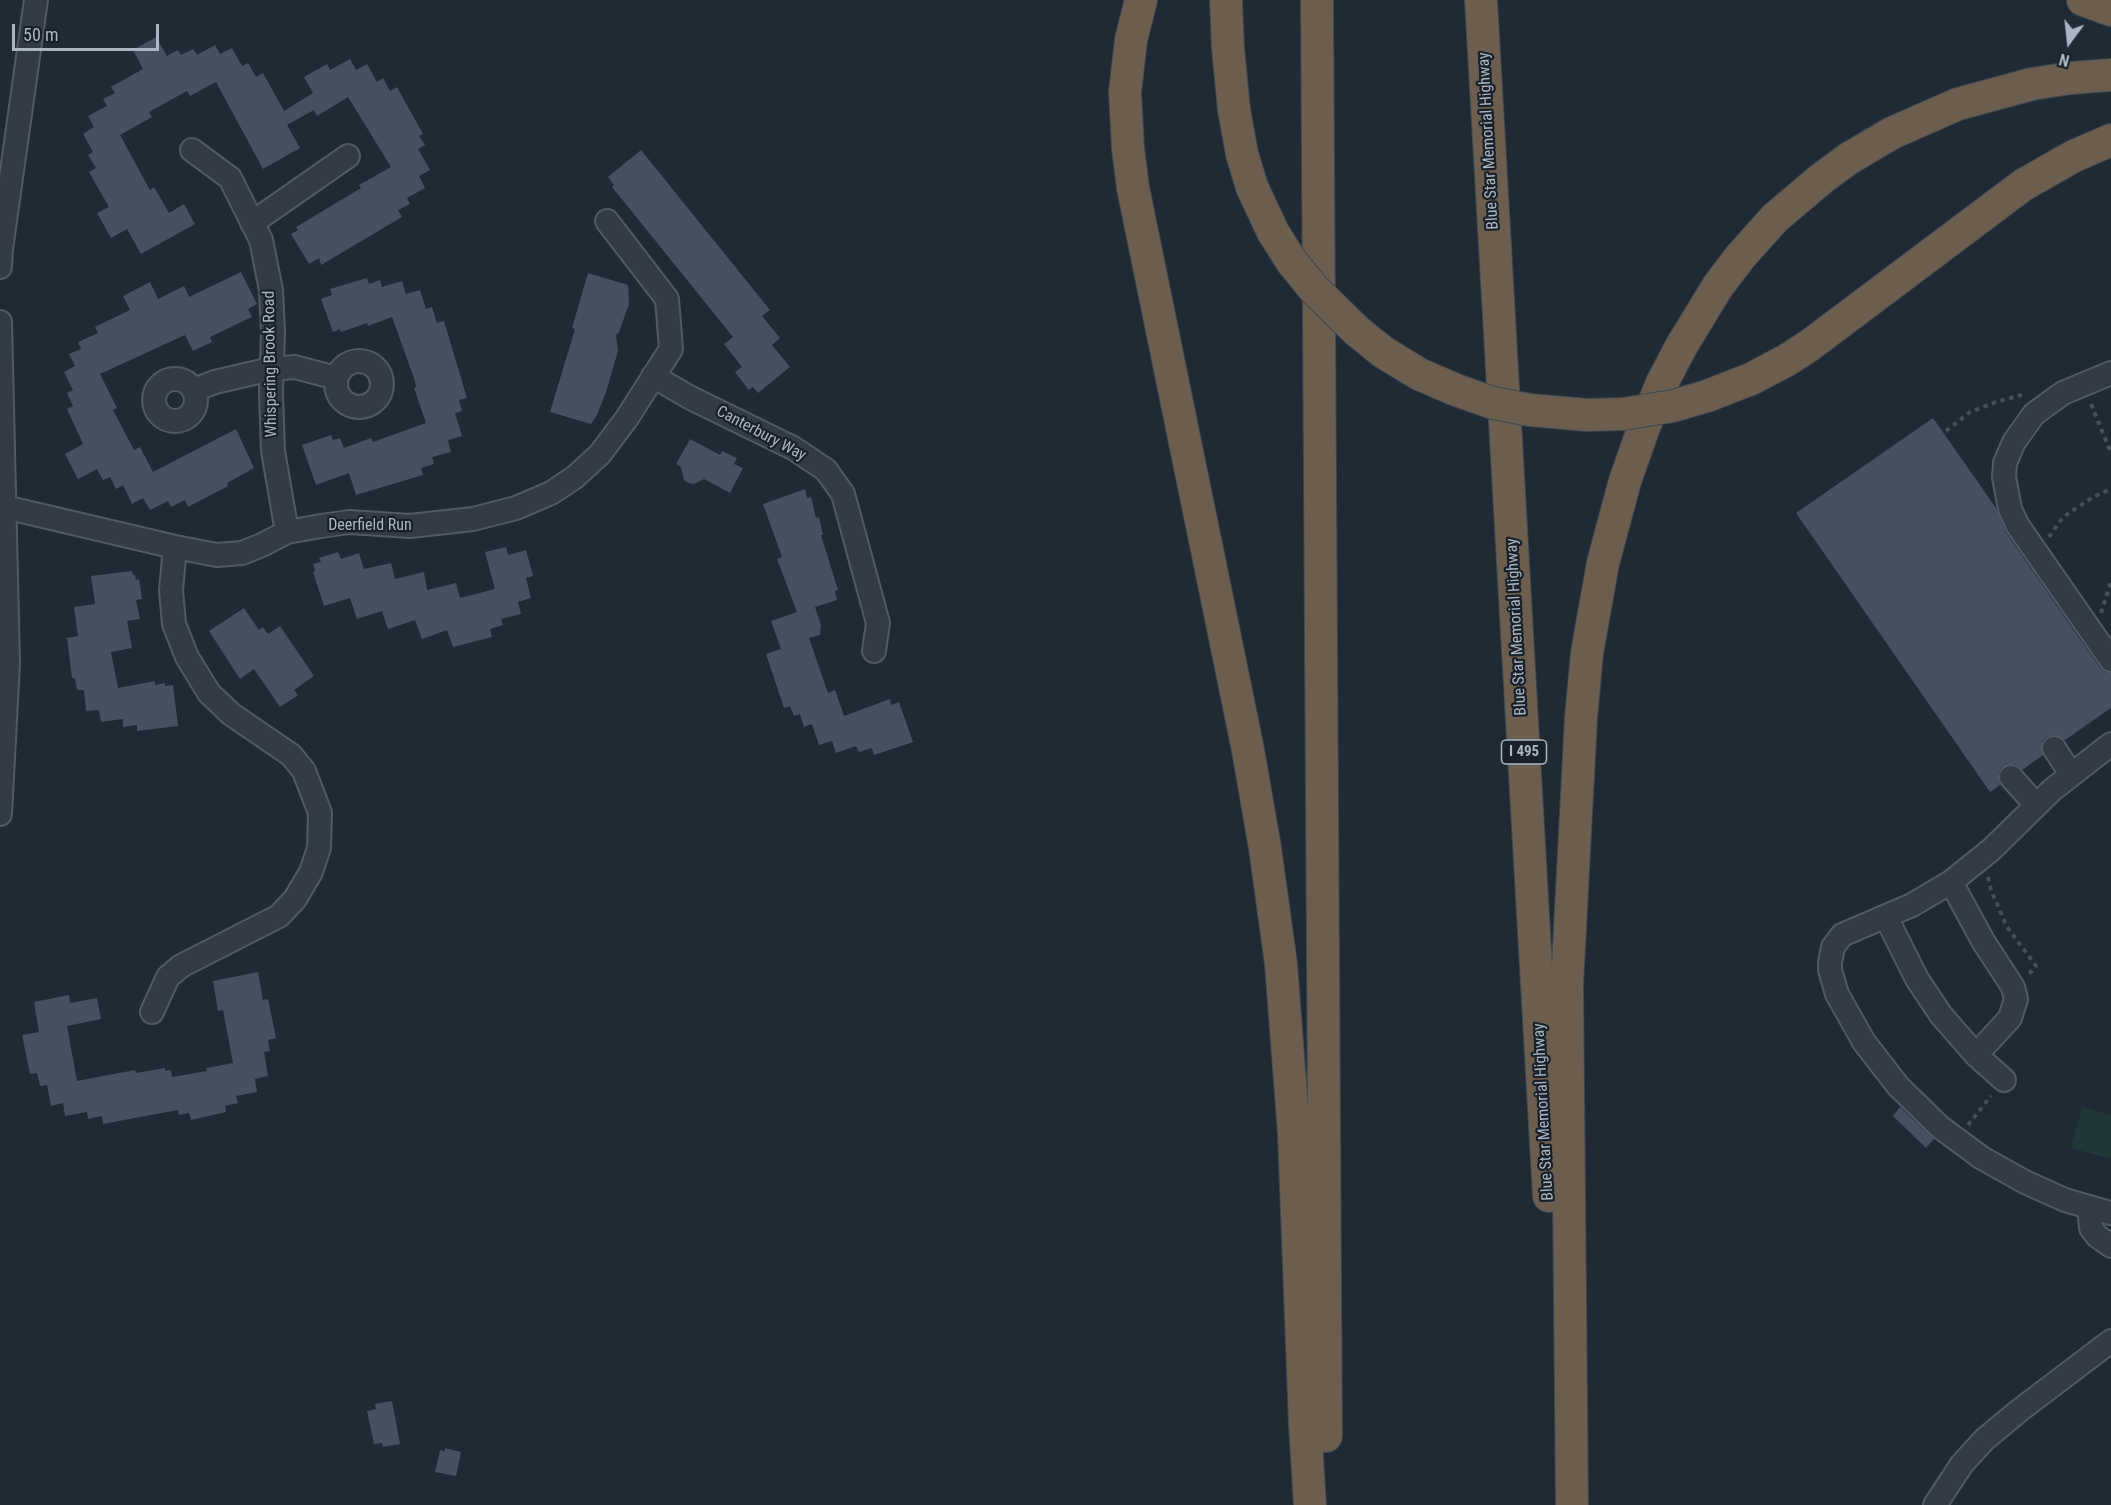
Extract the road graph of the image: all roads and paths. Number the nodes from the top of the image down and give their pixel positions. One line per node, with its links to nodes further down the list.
1 (36, 0): 12 (street)
2 (1141, 0): 48 (highway)
3 (1226, 0): 9 (highway, bridge)
4 (1317, 0): 49 (highway)
5 (1481, 0): 50 (highway, Blue Star Memorial Highway / I 495)
6 (2083, 0): 7 (highway)
7 (2111, 10)
8 (2111, 75): 51 (highway)
9 (2111, 140)
10 (192, 150): 14 (street, Whispering Brook Road)
11 (348, 156): 14 (street)
12 (4, 192): 15 (street)
13 (607, 221): 19 (street, Deerfield Run)
14 (252, 222): 17 (street, Whispering Brook Road)
15 (0, 267)
16 (0, 322): 23 (street)
17 (272, 369): 20 (street); 21 (street); 24 (street, Whispering Brook Road)
18 (2111, 373): 26 (street)
19 (653, 376): 24 (street, Deerfield Run); 29 (street, Canterbury Way)
20 (336, 378)
21 (194, 390)
22 (2111, 489): 26 (path)
23 (3, 506): 25 (street, Deerfield Run); 36 (street)
24 (286, 532): 25 (street, Deerfield Run)
25 (175, 547): 41 (street)
26 (2041, 559): 30 (street)
27 (2111, 582): 28 (path)
28 (2099, 620)
29 (874, 651)
30 (2111, 660)
31 (2111, 744): 33 (street)
32 (2054, 748): 33 (street)
33 (2071, 774): 35 (street)
34 (2012, 777): 35 (street)
35 (2036, 805): 38 (street)
36 (0, 814)
37 (1987, 872): 40 (path)
38 (1952, 882): 39 (street); 42 (street)
39 (1886, 917): 42 (street); 44 (street)
40 (2024, 980)
41 (152, 1012)
42 (1976, 1055): 43 (street)
43 (2004, 1080): 44 (path)
44 (1957, 1140): 45 (street)
45 (2100, 1210): 46 (street)
46 (2111, 1246)
47 (2111, 1341): 52 (street)
48 (1310, 1505)
49 (1326, 1505)
50 (1567, 1505)
51 (1572, 1505)
52 (1935, 1505)

